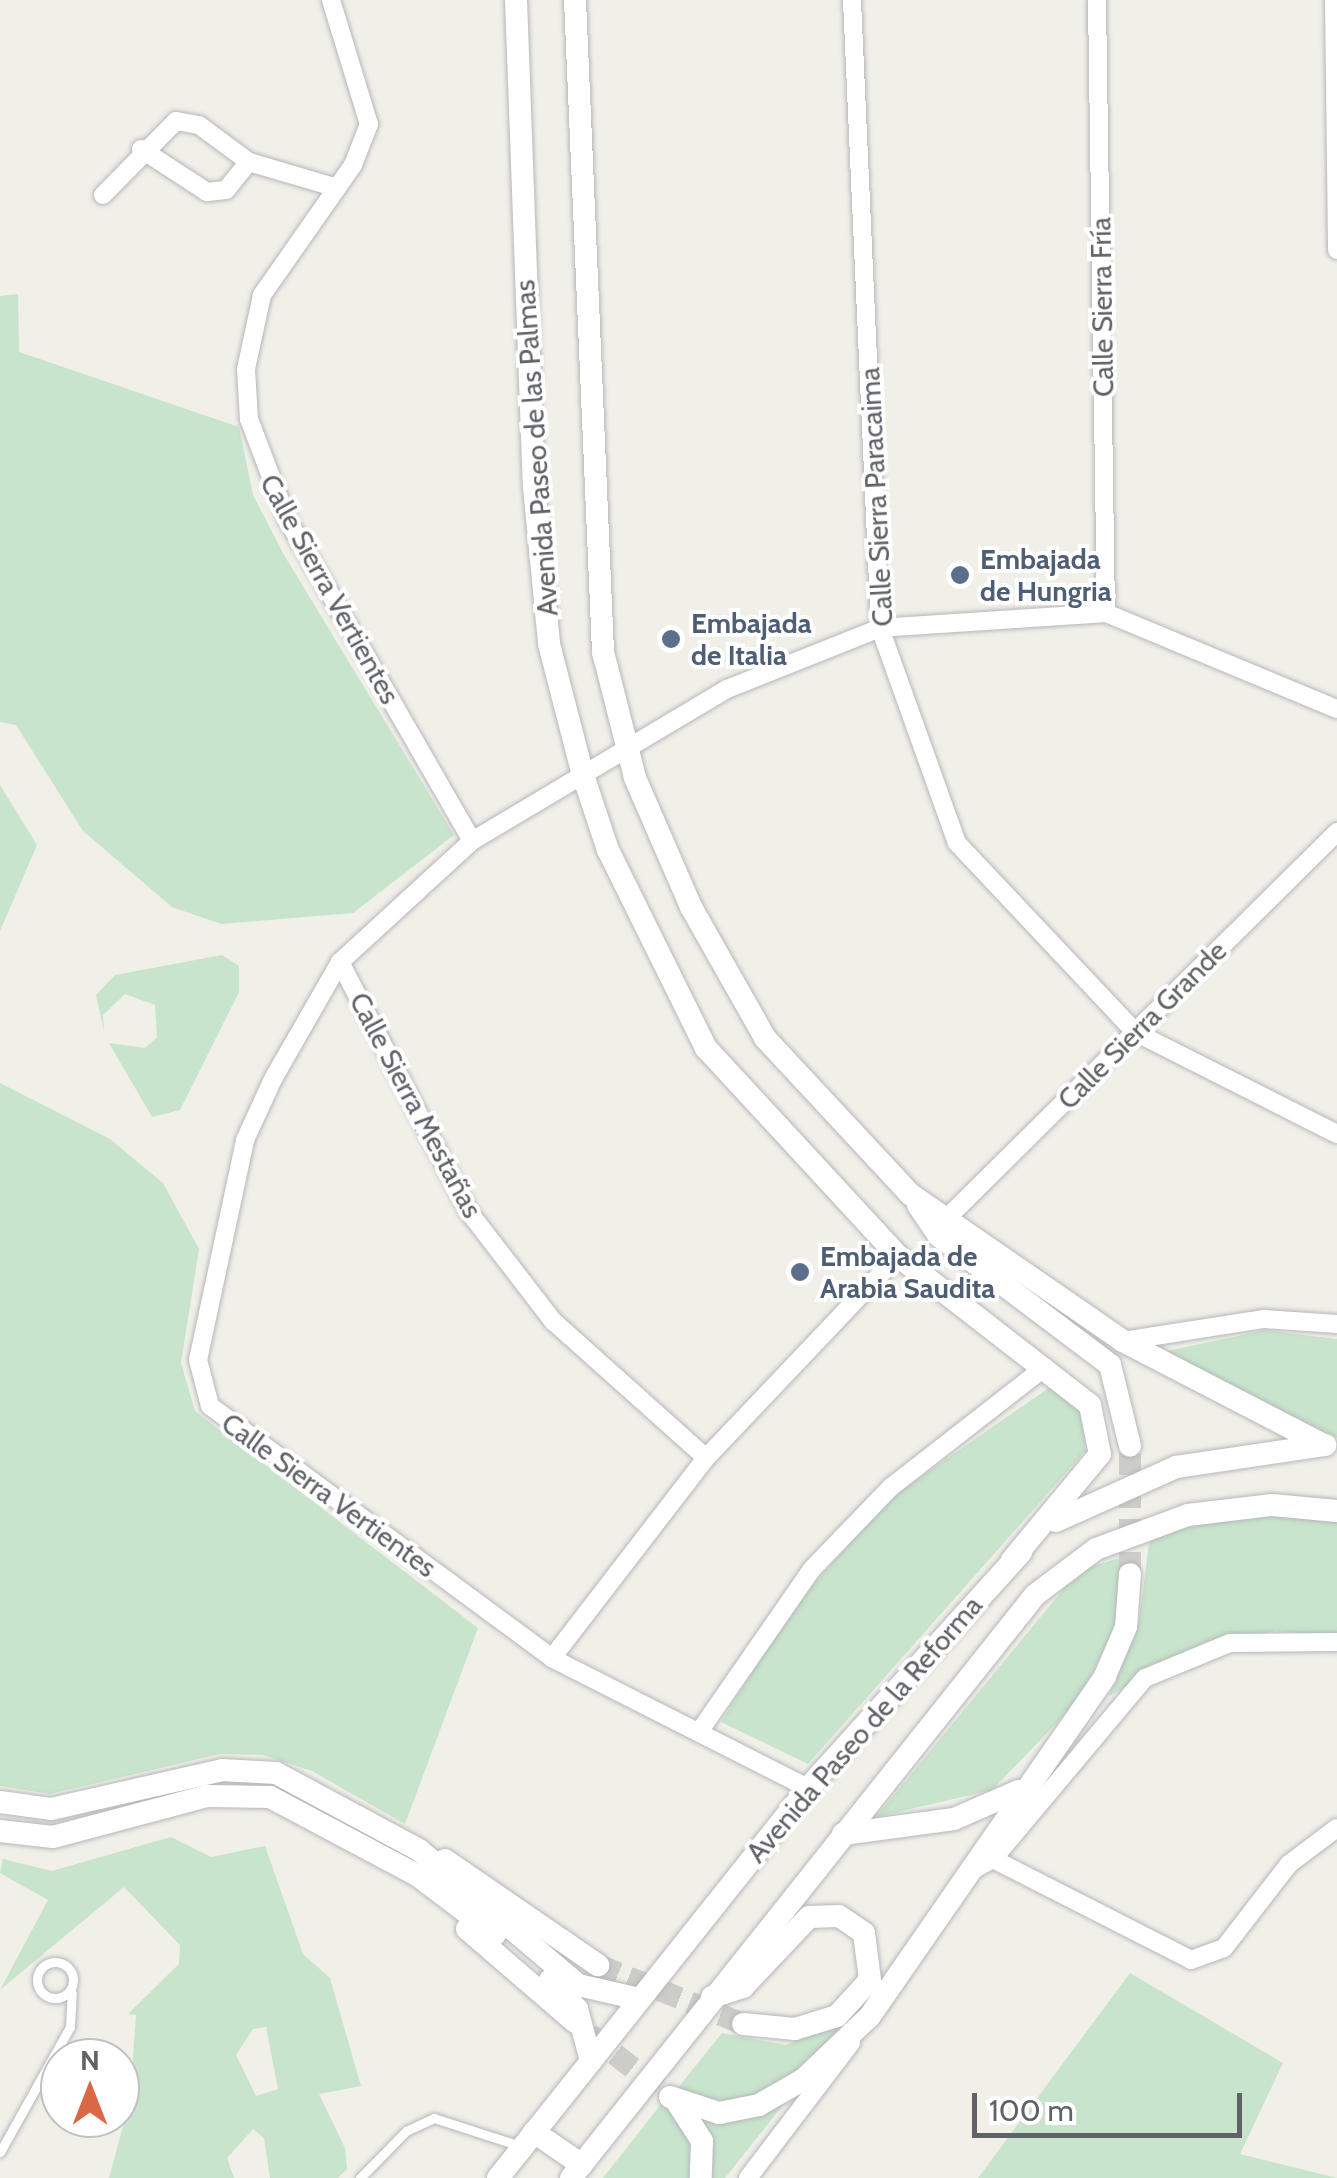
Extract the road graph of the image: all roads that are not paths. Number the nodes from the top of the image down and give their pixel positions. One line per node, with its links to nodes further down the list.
1 (331, 0): 9 (street, Calle Sierra Vertientes)
2 (516, 0): 16 (main road, Avenida Paseo de las Palmas)
3 (575, 0): 15 (main road, Avenida Paseo de las Palmas)
4 (852, 0): 13 (street, Calle Sierra Paracaima)
5 (1097, 0): 12 (street, Calle Sierra Fría)
6 (1334, 0): 11 (street)
7 (141, 149): 8 (street); 8 (street); 10 (street)
8 (249, 162): 9 (street)
9 (334, 186): 18 (street, Calle Sierra Vertientes)
10 (103, 195)
11 (1337, 250)
12 (1106, 614): 13 (street, Calle Sierra Vertientes); 14 (street)
13 (880, 628): 15 (street, Calle Sierra Vertientes); 20 (street, Calle Sierra Paracaima)
14 (1337, 709)
15 (625, 747): 16 (street, Calle Sierra Vertientes); 22 (main road, Avenida Paseo de las Palmas)
16 (583, 775): 18 (street, Calle Sierra Vertientes); 24 (main road, Avenida Paseo de las Palmas)
17 (1337, 832): 20 (street, Calle Sierra Grande)
18 (472, 842): 19 (street, Calle Sierra Vertientes)
19 (340, 962): 30 (street, Calle Sierra Mestañas); 35 (street, Calle Sierra Vertientes)
20 (1135, 1032): 21 (street, Calle Sierra Paracaima); 23 (street, Calle Sierra Grande)
21 (1337, 1134)
22 (910, 1194): 23 (main road, Avenida Paseo de las Palmas); 28 (main road)
23 (947, 1218): 26 (main road, Avenida Paseo de las Palmas)
24 (898, 1256): 27 (main road, Avenida Paseo de las Palmas); 30 (street)
25 (1337, 1324): 26 (street)
26 (1123, 1341): 29 (main road, Avenida Paseo de las Palmas)
27 (1045, 1367): 32 (main road, Avenida Paseo de las Palmas); 36 (street)
28 (1130, 1446)
29 (1330, 1447): 32 (main road, Avenida Paseo de la Reforma)
30 (706, 1458): 35 (street)
31 (1337, 1511): 42 (main road, Avenida Paseo de la Reforma)
32 (1012, 1560): 37 (main road, Avenida Paseo de la Reforma)
33 (1130, 1574): 38 (main road)
34 (1337, 1642): 44 (street)
35 (552, 1658): 36 (street, Calle Sierra Vertientes)
36 (700, 1732): 37 (street, Calle Sierra Vertientes)
37 (808, 1788): 50 (main road, Avenida Paseo de la Reforma)
38 (1018, 1791): 42 (main road); 45 (main road)
39 (0, 1802): 43 (main road)
40 (1337, 1828): 44 (street)
41 (0, 1831): 46 (main road)
42 (844, 1834): 49 (main road, Avenida Paseo de la Reforma)
43 (419, 1850): 47 (main road); 50 (main road)
44 (993, 1860): 45 (street)
45 (970, 1871): 51 (main road)
46 (416, 1875): 52 (main road); 54 (main road)
47 (598, 1965)
48 (72, 1993): 48 (lane); 56 (lane)
49 (712, 1997): 53 (main road); 57 (main road, Avenida Paseo de la Reforma)
50 (639, 1999): 54 (main road, Avenida Paseo de la Reforma)
51 (870, 2016): 60 (main road); 61 (street)
52 (575, 2022)
53 (742, 2024)
54 (591, 2061): 55 (main road, Avenida Paseo de la Reforma)
55 (528, 2140): 57 (main road); 58 (lane); 59 (main road, Avenida Paseo de la Reforma)
56 (0, 2152)
57 (581, 2174)
58 (360, 2178)
59 (498, 2178)
60 (702, 2178)
61 (748, 2178)

